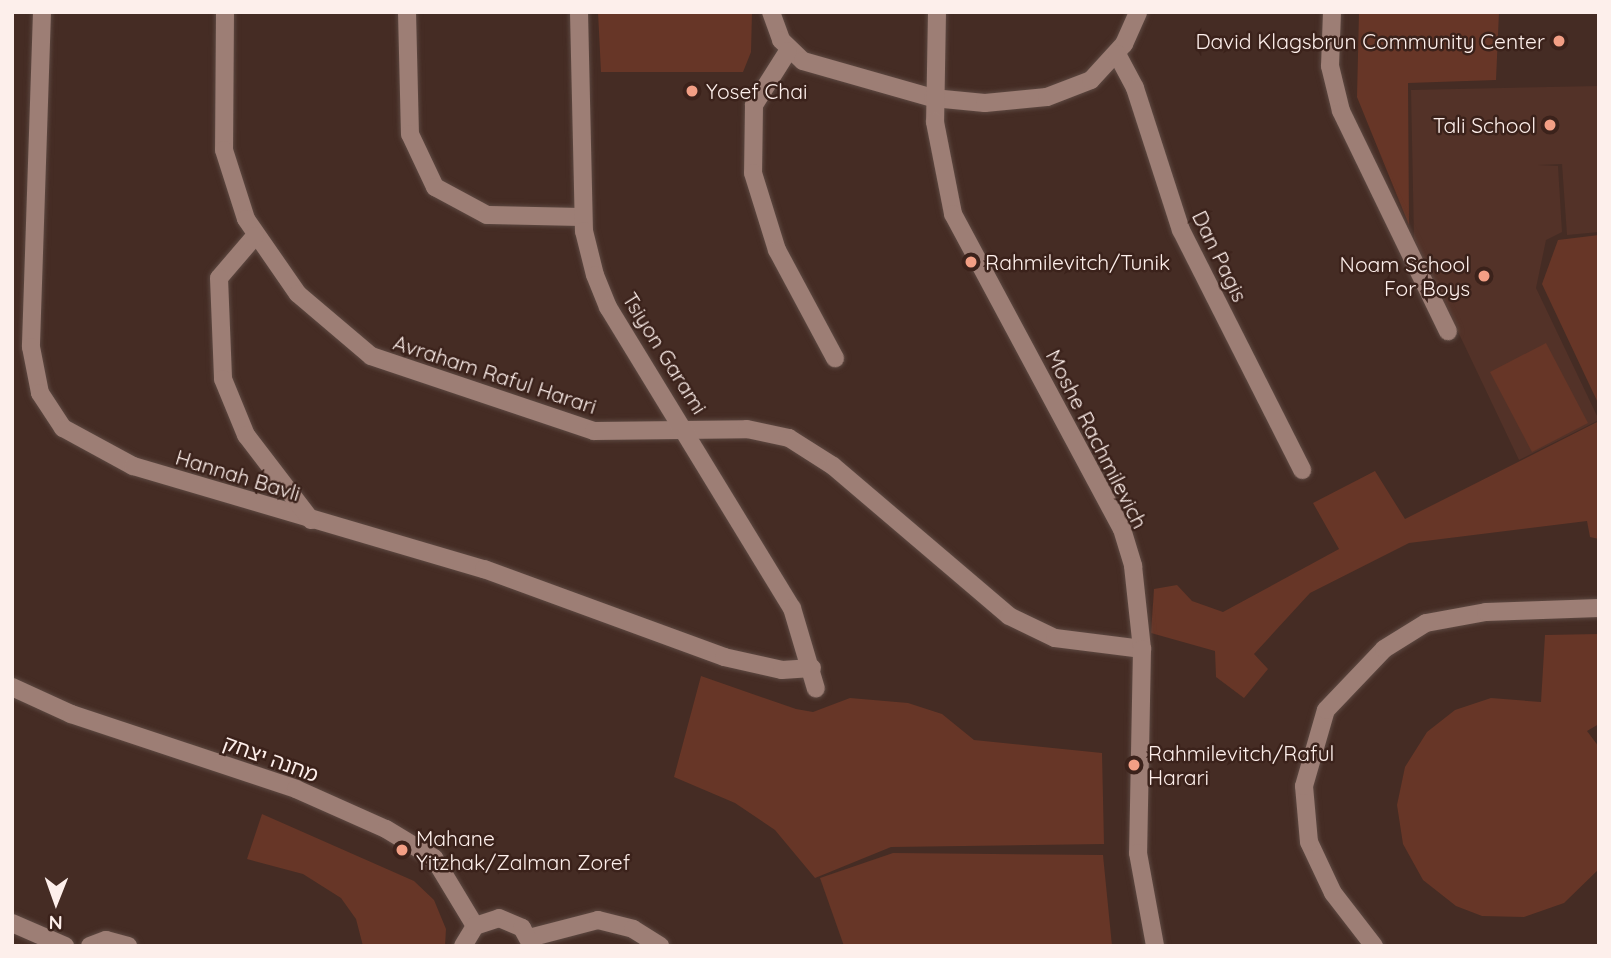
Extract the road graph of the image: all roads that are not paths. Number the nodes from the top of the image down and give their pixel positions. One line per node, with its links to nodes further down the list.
1 (42, 12): 18 (street, Hannah Bavli)
2 (225, 12): 13 (street, Avraham Raful Harari)
3 (407, 12): 12 (street)
4 (579, 12): 12 (street, Tsiyon Garami)
5 (771, 12): 9 (street)
6 (937, 12): 11 (street, Moshe Rachmilevich)
7 (1138, 12): 10 (street)
8 (1332, 12): 14 (street)
9 (788, 51): 11 (street); 15 (street)
10 (1116, 54): 11 (street); 17 (street, Dan Pagis)
11 (933, 98): 20 (street, Moshe Rachmilevich)
12 (583, 218): 16 (street, Tsiyon Garami)
13 (255, 236): 16 (street, Avraham Raful Harari); 18 (street)
14 (1448, 331)
15 (835, 358)
16 (688, 433): 20 (street, Avraham Raful Harari); 21 (street, Tsiyon Garami)
17 (1303, 470)
18 (311, 520): 21 (street, Hannah Bavli)
19 (1599, 608): 33 (street)
20 (1142, 649): 32 (street, Moshe Rachmilevich)
21 (811, 668): 23 (street, Tsiyon Garami)
22 (12, 687): 25 (street, מחנה יצחק)
23 (816, 689)
24 (12, 923): 27 (street)
25 (475, 926): 26 (street); 30 (street)
26 (531, 942): 31 (street)
27 (65, 946)
28 (90, 946): 29 (street)
29 (128, 946)
30 (463, 946)
31 (660, 946)
32 (1155, 946)
33 (1374, 946)

